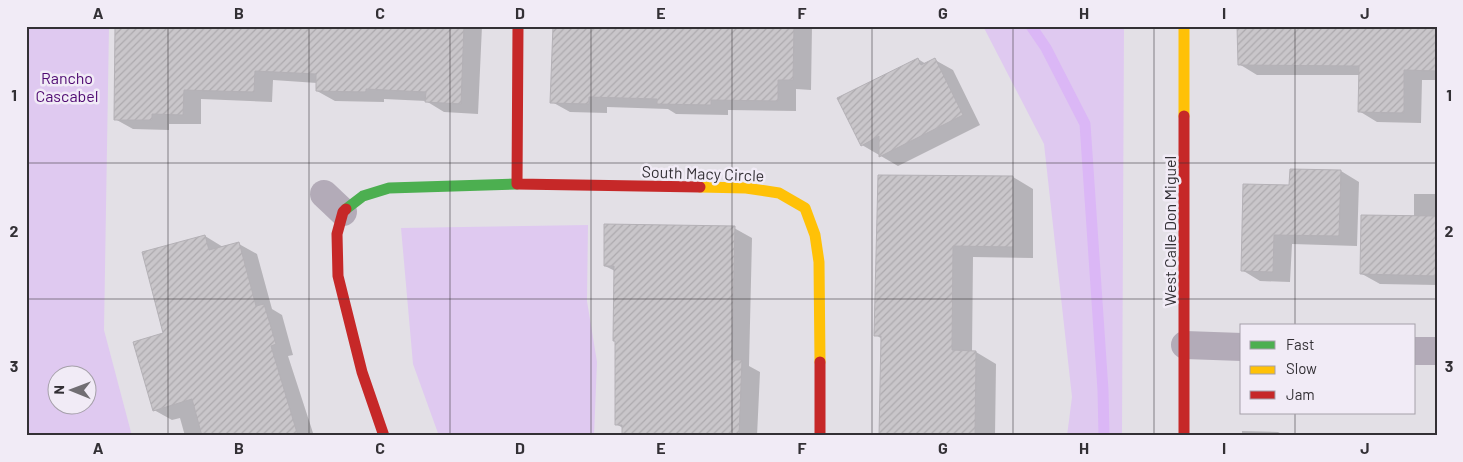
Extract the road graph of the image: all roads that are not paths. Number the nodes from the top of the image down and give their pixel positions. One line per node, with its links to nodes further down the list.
1 (518, 26): 3 (street)
2 (1184, 26): 4 (street, West Calle Don Miguel)
3 (517, 184): 8 (street, South Macy Circle); 9 (street, South Macy Circle)
4 (1185, 345): 5 (street); 10 (street, West Calle Don Miguel)
5 (1240, 347)
6 (1416, 351): 7 (street)
7 (1437, 351)
8 (384, 436)
9 (820, 436)
10 (1184, 436)

